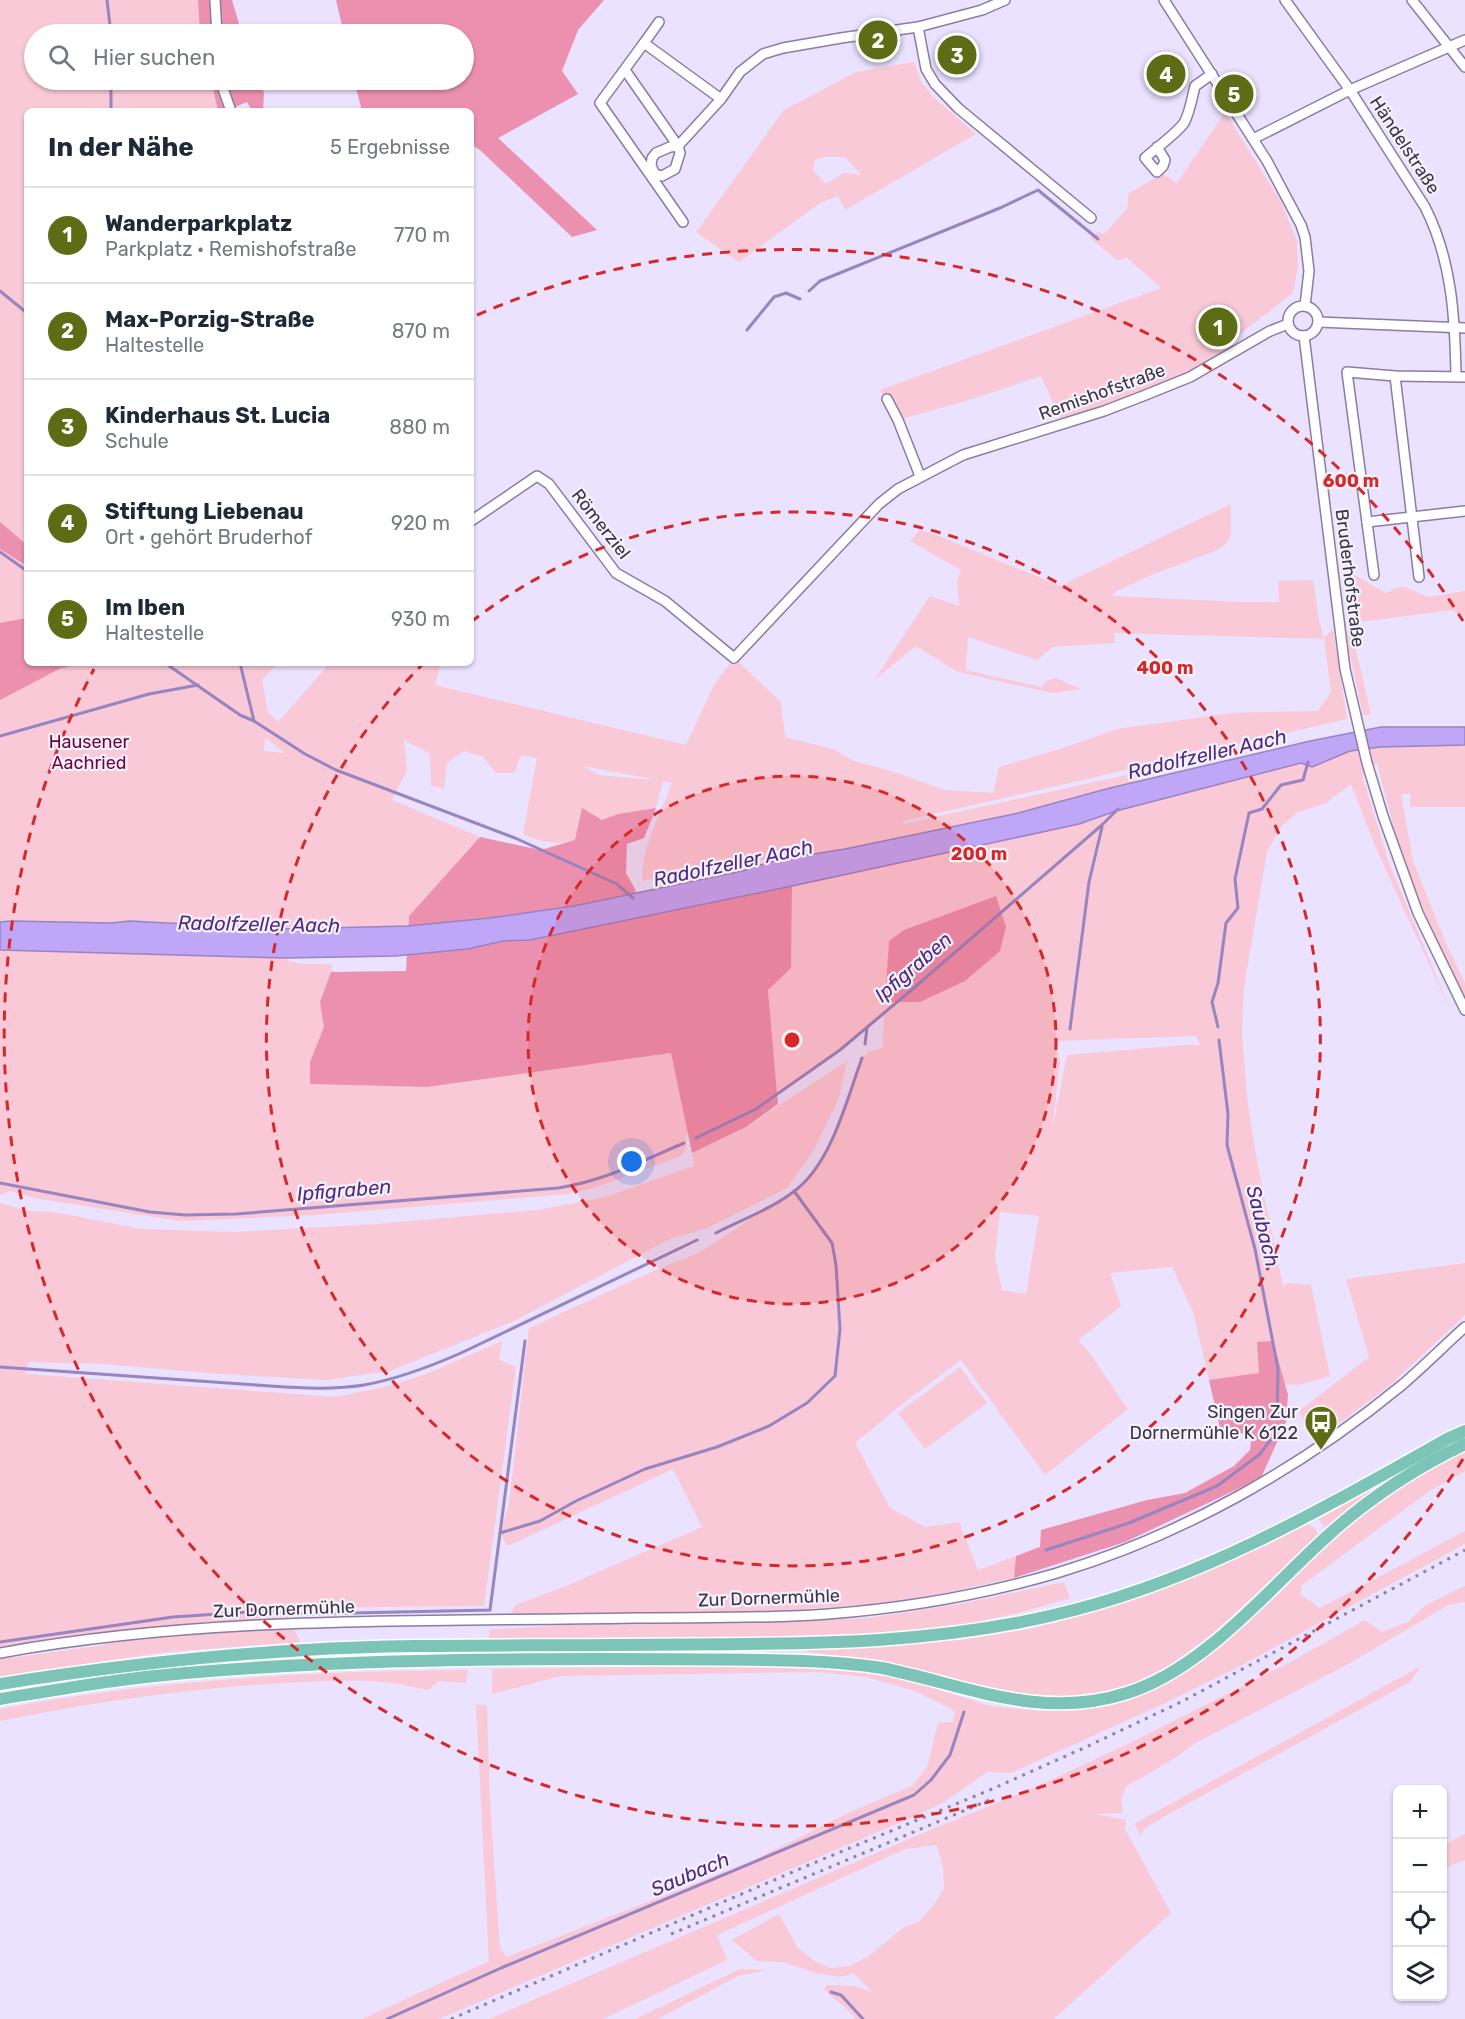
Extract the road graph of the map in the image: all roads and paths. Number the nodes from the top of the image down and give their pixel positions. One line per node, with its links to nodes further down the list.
1 (215, 0): 9 (street)
2 (979, 0): 7 (street)
3 (1005, 0): 7 (street)
4 (1164, 0): 16 (street)
5 (1285, 0): 18 (street, Händelstraße)
6 (1412, 0): 13 (street)
7 (982, 10): 10 (street)
8 (659, 22): 12 (street)
9 (216, 24)
10 (918, 27): 19 (street); 25 (street)
11 (1465, 40): 13 (street)
12 (644, 43): 15 (street); 19 (street)
13 (1450, 46): 14 (street); 18 (street)
14 (1465, 68)
15 (625, 70): 22 (street); 24 (street)
16 (1212, 74): 21 (street); 23 (street)
17 (224, 90): 20 (street)
18 (1350, 90): 21 (street); 30 (street, Händelstraße)
19 (721, 99): 22 (street)
20 (230, 108)
21 (1253, 139): 27 (street)
22 (678, 146): 24 (street); 24 (street)
23 (1157, 147)
24 (648, 167): 26 (street)
25 (1091, 218)
26 (683, 222)
27 (1305, 306): 28 (street); 29 (street)
28 (1318, 322): 30 (street); 31 (street)
29 (1288, 324): 31 (street); 35 (street, Remishofstraße)
30 (1460, 328): 33 (street, Händelstraße)
31 (1304, 336): 43 (street, Bruderhofstraße)
32 (1395, 376): 33 (street); 37 (street); 39 (street)
33 (1460, 376)
34 (887, 399): 35 (street)
35 (920, 476): 42 (street, Remishofstraße)
36 (1465, 511): 37 (street)
37 (1412, 517): 39 (street); 41 (street)
38 (474, 519): 42 (street, Römerziel)
39 (1366, 522): 40 (street)
40 (1374, 575)
41 (1419, 577)
42 (734, 658)
43 (1465, 1010)
44 (1465, 1327): 47 (street, Zur Dornermühle)
45 (1465, 1431): 48 (main road)
46 (1465, 1444): 48 (main road)
47 (0, 1653)
48 (451, 1653): 49 (main road); 50 (main road)
49 (0, 1684)
50 (0, 1699)

